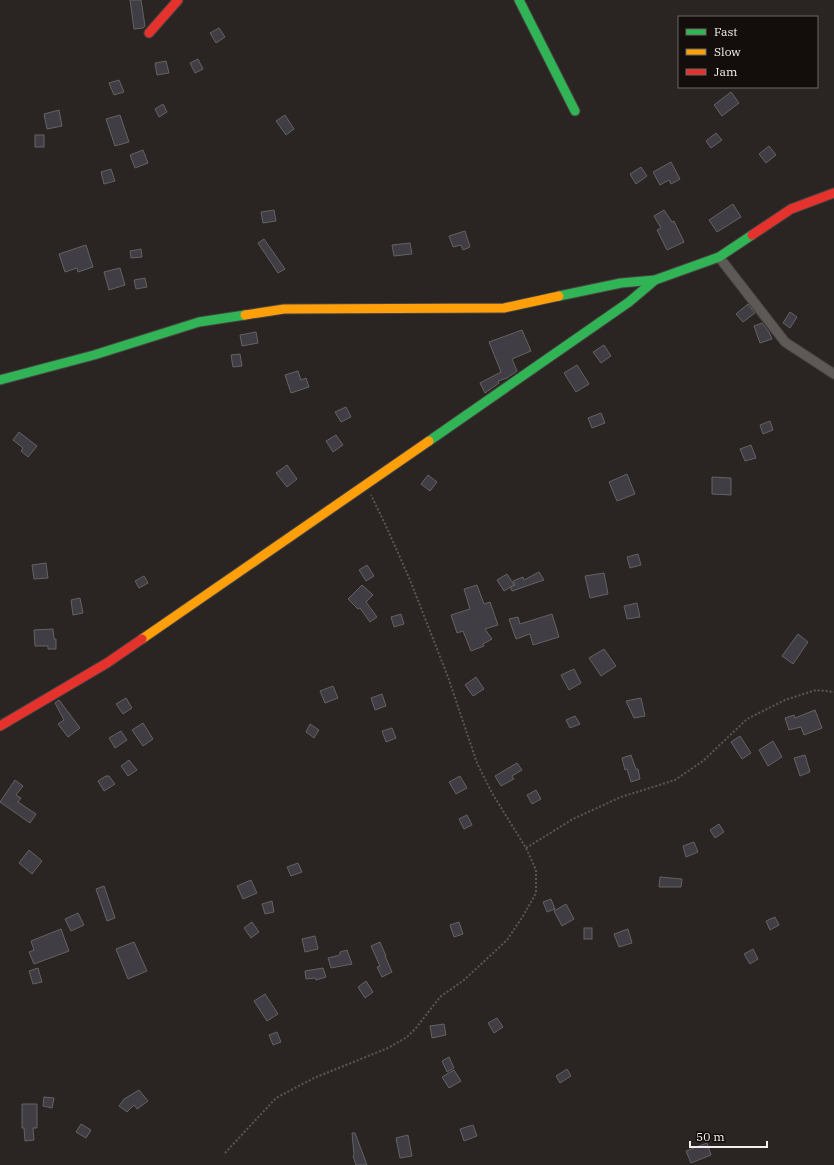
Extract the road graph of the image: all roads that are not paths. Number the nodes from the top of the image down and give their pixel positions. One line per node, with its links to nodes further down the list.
1 (178, 0): 3 (street)
2 (519, 0): 4 (street)
3 (149, 33)
4 (574, 110)
5 (834, 193): 6 (street)
6 (719, 256): 7 (street); 8 (street)
7 (655, 280): 9 (street); 10 (street)
8 (834, 374)
9 (0, 380)
10 (0, 726)

